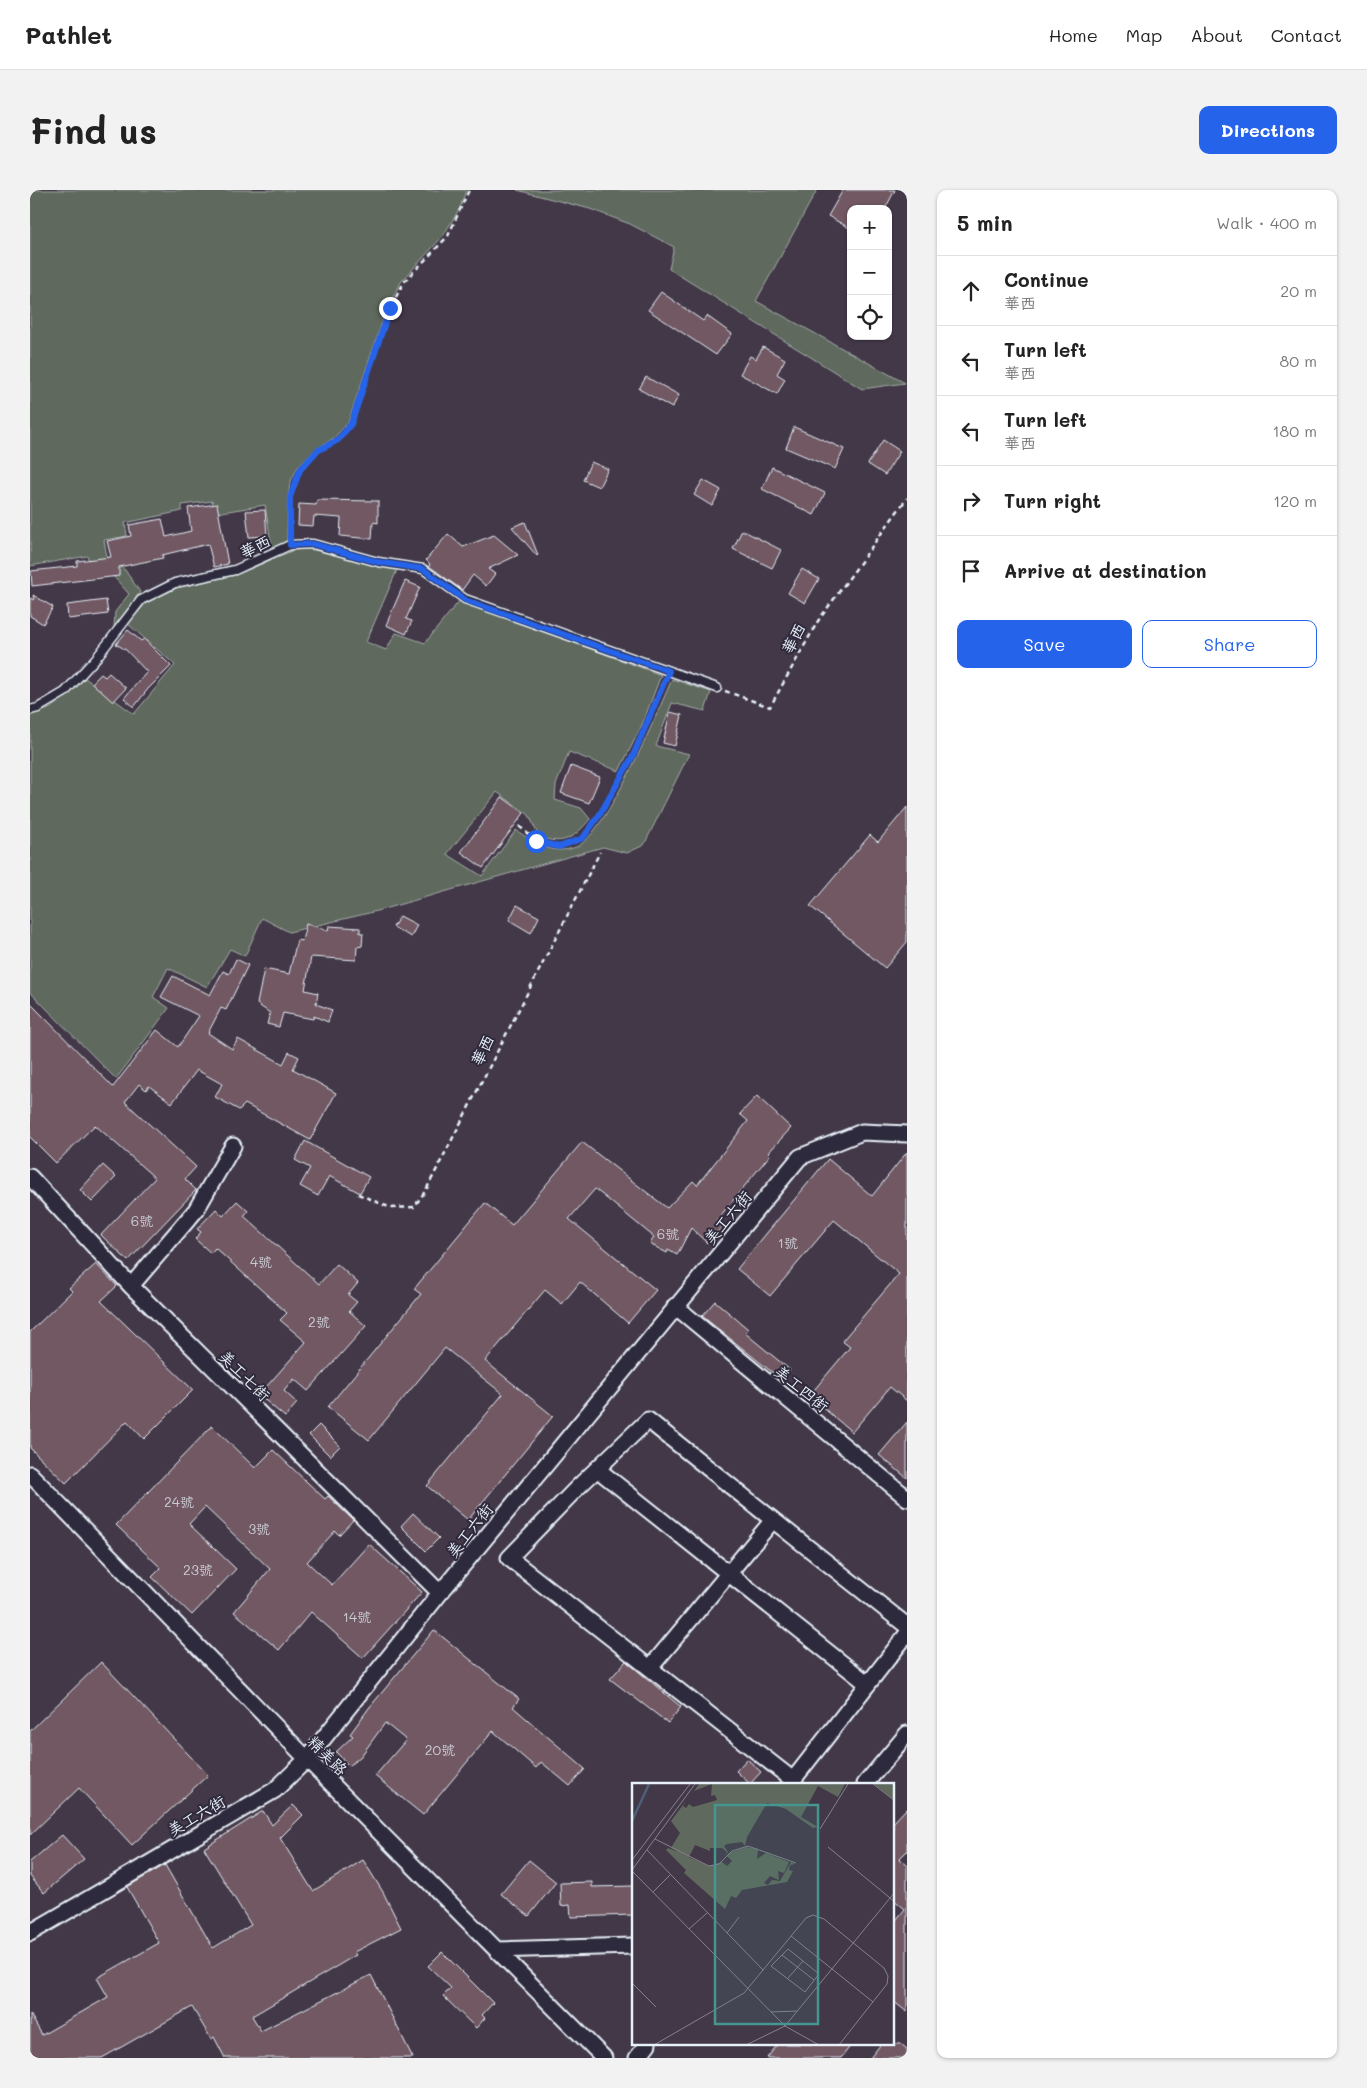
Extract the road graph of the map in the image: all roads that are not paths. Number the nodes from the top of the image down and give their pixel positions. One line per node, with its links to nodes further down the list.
1 (717, 688): 2 (lane, 華西)
2 (30, 710)
3 (906, 1133): 7 (street, 美工六街)
4 (234, 1146): 6 (street)
5 (30, 1177): 6 (street, 美工七街)
6 (131, 1286): 13 (street, 美工七街)
7 (675, 1306): 10 (street, 美工四街); 13 (street, 美工六街)
8 (597, 1469): 11 (street); 12 (street); 16 (street)
9 (30, 1474): 19 (street, 精美路)
10 (907, 1498)
11 (773, 1520): 12 (street); 14 (street)
12 (729, 1573): 16 (street); 17 (street)
13 (440, 1593): 19 (street, 美工六街)
14 (907, 1626)
15 (907, 1634): 17 (street)
16 (650, 1668): 17 (street)
17 (868, 1684)
18 (907, 1734): 20 (street)
19 (307, 1759): 21 (street, 美工六街); 23 (street, 精美路)
20 (866, 1783)
21 (30, 1933)
22 (632, 1946): 23 (street)
23 (497, 1950): 25 (street, 精美路)
24 (646, 2046): 26 (street)
25 (604, 2058)
26 (637, 2058)

